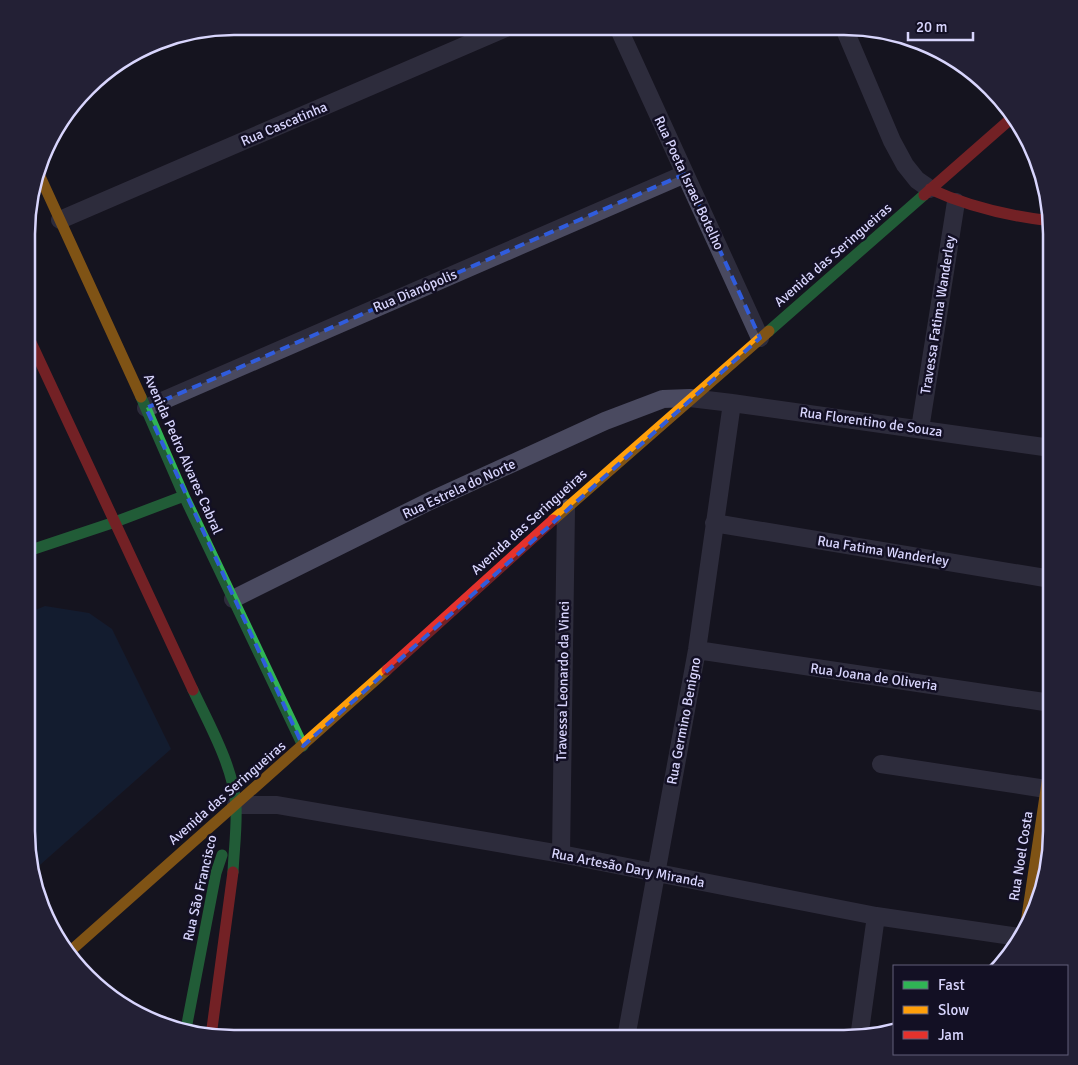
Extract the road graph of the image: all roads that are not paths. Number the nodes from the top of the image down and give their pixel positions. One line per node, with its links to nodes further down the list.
1 (489, 35): 9 (street, Rua Cascatinha)
2 (622, 35): 5 (street, Rua Poeta Israel Botelho)
3 (847, 35): 7 (street)
4 (1008, 121): 7 (street, Avenida das Seringueiras)
5 (685, 174): 11 (street, Rua Poeta Israel Botelho); 15 (street, Rua Dianópolis)
6 (42, 181): 9 (street, Avenida Pedro Alvares Cabral)
7 (930, 189): 8 (street); 11 (street, Avenida das Seringueiras)
8 (956, 202): 10 (street); 16 (street, Travessa Fatima Wanderley)
9 (60, 220): 15 (street, Avenida Pedro Alvares Cabral)
10 (1043, 220)
11 (760, 338): 13 (street, Avenida das Seringueiras)
12 (35, 350): 20 (street)
13 (690, 398): 14 (street, Rua Florentino de Souza); 19 (street, Avenida das Seringueiras); 24 (street, Rua Estrela do Norte)
14 (732, 403): 16 (street, Rua Florentino de Souza); 21 (street, Rua Germino Benigno)
15 (146, 408): 18 (street, Avenida Pedro Alvares Cabral)
16 (920, 429): 17 (street, Rua Florentino de Souza)
17 (1043, 447)
18 (184, 496): 20 (street); 24 (street, Avenida Pedro Alvares Cabral)
19 (566, 508): 27 (street, Avenida das Seringueiras); 32 (street, Travessa Leonardo da Vinci)
20 (115, 522): 22 (street); 30 (street)
21 (714, 523): 23 (street, Rua Fatima Wanderley); 25 (street, Rua Germino Benigno)
22 (35, 549)
23 (1043, 577)
24 (233, 599): 27 (street, Avenida Pedro Alvares Cabral)
25 (697, 650): 26 (street, Rua Joana de Oliveria); 33 (street, Rua Germino Benigno)
26 (1043, 702)
27 (303, 746): 30 (street, Avenida das Seringueiras)
28 (881, 764): 29 (street)
29 (1043, 790)
30 (236, 805): 32 (street, Rua Artesão Dary Miranda); 37 (street, Avenida das Seringueiras); 38 (street, Rua São Francisco); 39 (street, Rua São Francisco)
31 (1043, 810): 34 (street, Rua Noel Costa)
32 (561, 854): 33 (street, Rua Artesão Dary Miranda)
33 (655, 873): 35 (street, Rua Artesão Dary Miranda); 40 (street, Rua Germino Benigno)
34 (1029, 905)
35 (876, 916): 36 (street, Rua Artesão Dary Miranda); 41 (street)
36 (1012, 936)
37 (73, 948)
38 (187, 1024)
39 (212, 1029)
40 (627, 1030)
41 (860, 1030)

